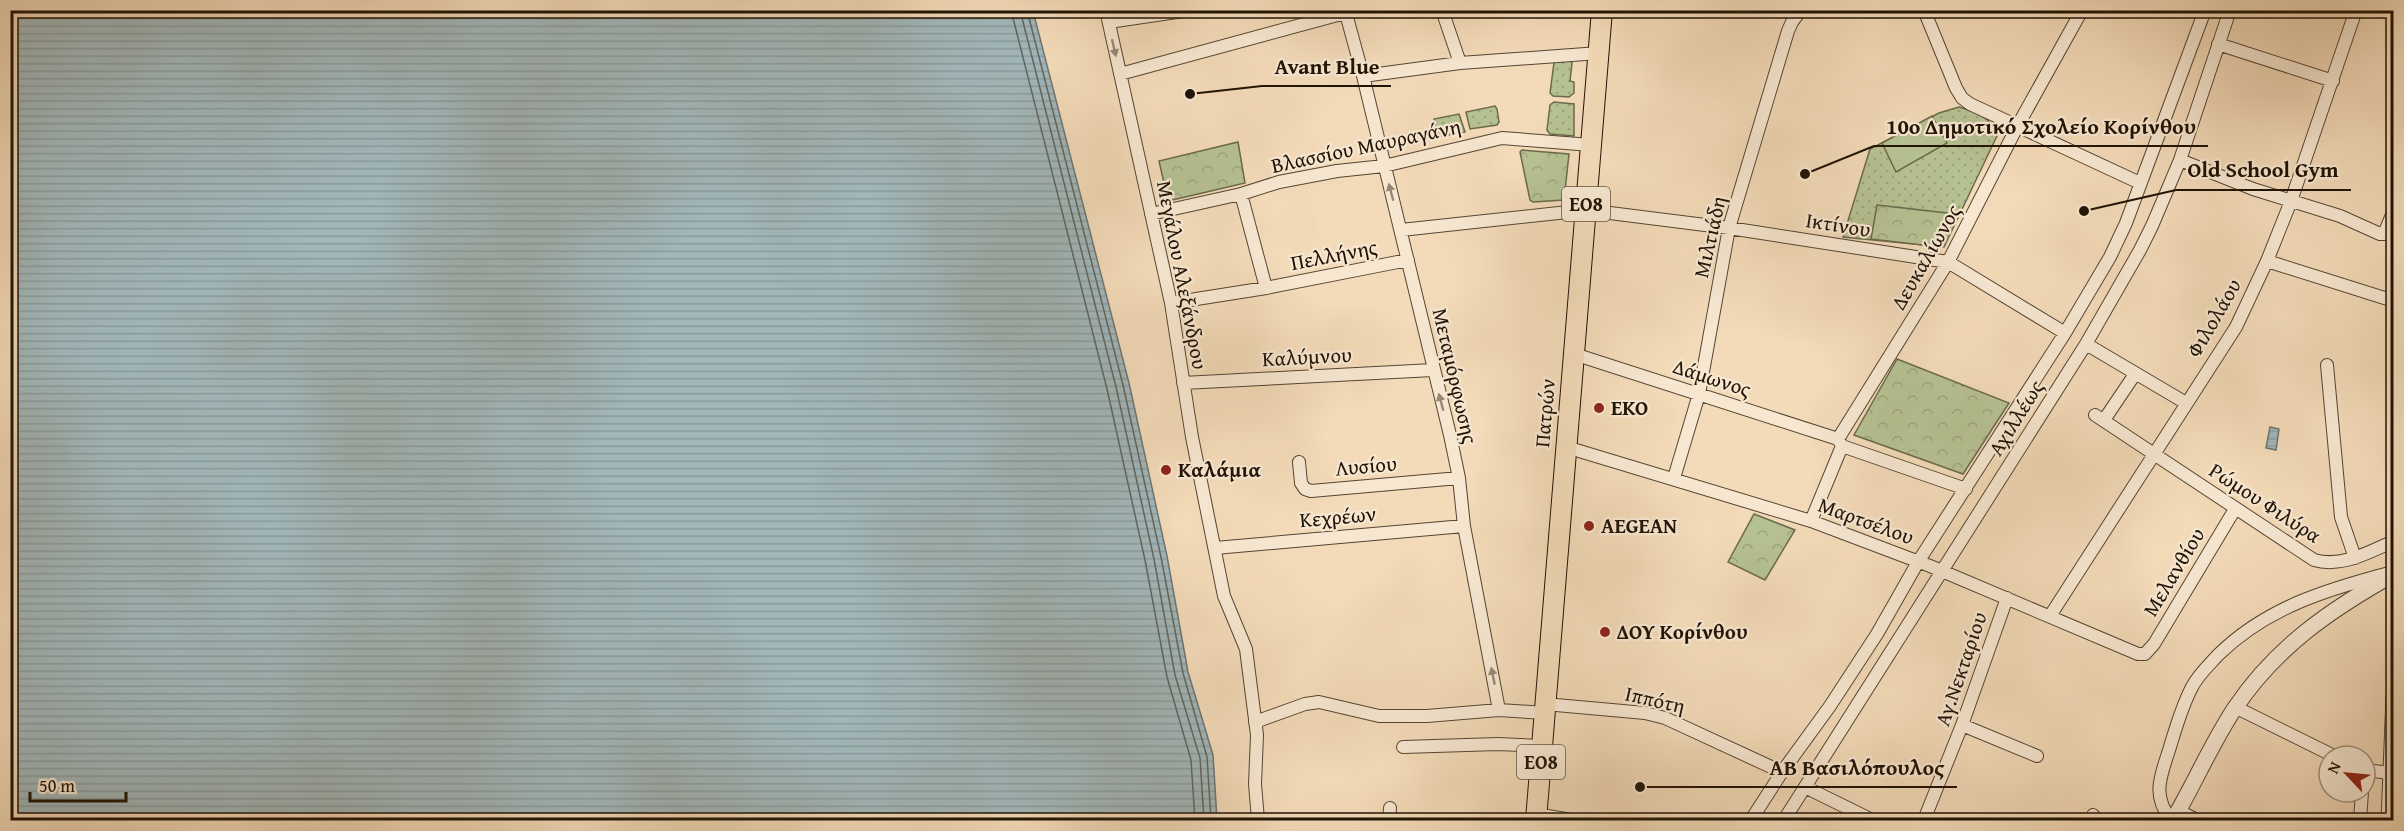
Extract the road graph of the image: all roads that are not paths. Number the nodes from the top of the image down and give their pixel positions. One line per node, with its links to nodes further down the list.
1 (1190, 10): 11 (street)
2 (1442, 10): 14 (street)
3 (1602, 10): 13 (main road, Πατρών / ΕΟ8)
4 (1801, 10): 28 (street, Μιλτιάδη)
5 (1924, 10): 18 (street)
6 (2082, 10): 18 (street, Δευκαλίωνος)
7 (2205, 10): 22 (street, Αχιλλέως)
8 (2230, 10): 12 (street, Αχιλλέως)
9 (2356, 10): 17 (street, Φιλολάου)
10 (1349, 12): 15 (street); 16 (street, Μεταμόρφωσης)
11 (1107, 16): 15 (street, Μεγάλου Αλεξάνδρου, one-way to 15)
12 (2218, 44): 17 (street); 20 (street, Αχιλλέως)
13 (1599, 53): 14 (street); 19 (main road, Πατρών / ΕΟ8)
14 (1460, 63): 16 (street)
15 (1120, 74): 27 (street, Μεγάλου Αλεξάνδρου)
16 (1364, 76): 21 (street, Μεταμόρφωσης)
17 (2333, 81): 24 (street, Φιλολάου)
18 (2017, 127): 22 (street); 32 (street, Δευκαλίωνος)
19 (1591, 145): 21 (street, Βλασσίου Μαυραγάνη); 25 (main road, Πατρών / ΕΟ8)
20 (2180, 160): 24 (street); 37 (street, Αχιλλέως)
21 (1384, 166): 23 (street, Βλασσίου Μαυραγάνη); 29 (street, Μεταμόρφωσης, one-way to 21)
22 (2140, 183): 36 (street, Αχιλλέως)
23 (1241, 194): 27 (street, Βλασσίου Μαυραγάνη); 33 (street, Πελλήνης)
24 (2290, 201): 26 (street); 31 (street, Φιλολάου)
25 (1586, 210): 28 (street, Ικτίνου); 29 (street, Ικτίνου); 38 (main road, Πατρών / ΕΟ8)
26 (2394, 210)
27 (1151, 214): 35 (street, Μεγάλου Αλεξάνδρου)
28 (1729, 228): 32 (street, Ικτίνου); 43 (street, Μιλτιάδη)
29 (1401, 230): 30 (street, Μεταμόρφωσης)
30 (1408, 260): 33 (street, Πελλήνης); 40 (street, Μεταμόρφωσης)
31 (2267, 261): 34 (street); 44 (street, Φιλολάου)
32 (1948, 262): 36 (street, Ικτίνου); 45 (street, Δευκαλίωνος)
33 (1266, 288): 35 (street, Πελλήνης)
34 (2394, 301)
35 (1171, 303): 42 (street, Μεγάλου Αλεξάνδρου)
36 (2065, 333): 51 (street, Αχιλλέως)
37 (2086, 344): 41 (street); 59 (street, Αχιλλέως)
38 (1574, 354): 43 (street, Δάμωνος); 46 (main road, Πατρών / ΕΟ8)
39 (2327, 364): 57 (street)
40 (1432, 370): 42 (street, Καλύμνου); 49 (street, Μεταμόρφωσης, one-way to 40)
41 (2134, 374): 44 (street); 47 (street, Ρώμου Φιλύρα)
42 (1183, 383): 56 (street, Μεγάλου Αλεξάνδρου)
43 (1699, 394): 45 (street, Δάμωνος); 50 (street, Μιλτιάδη)
44 (2186, 403): 47 (street, Φιλολάου)
45 (1840, 443): 51 (street, Δάμωνος); 53 (street, Δευκαλίωνος)
46 (1566, 447): 50 (street, Μαρτσέλου); 66 (main road, Πατρών / ΕΟ8)
47 (2156, 453): 52 (street, Ρώμου Φιλύρα); 62 (street, Φιλολάου)
48 (1299, 462): 49 (street, Λυσίου)
49 (1459, 478): 54 (street, Μεταμόρφωσης)
50 (1674, 478): 53 (street, Μαρτσέλου)
51 (1966, 489): 58 (street, Αχιλλέως)
52 (2235, 509): 57 (street, Ρώμου Φιλύρα); 63 (street, Μελανθίου)
53 (1810, 521): 58 (street, Μαρτσέλου)
54 (1464, 526): 56 (street, Κεχρέων); 67 (street, Μεταμόρφωσης, one-way to 54)
55 (2394, 541): 57 (street, Ρώμου Φιλύρα)
56 (1215, 548): 68 (street, Μεγάλου Αλεξάνδρου)
57 (2355, 558)
58 (1918, 562): 59 (street, Μαρτσέλου); 75 (street, Αχιλλέως)
59 (1942, 571): 61 (street, Μαρτσέλου); 77 (street, Αχιλλέως)
60 (2394, 573): 65 (street); 80 (street)
61 (2007, 598): 62 (street, Μαρτσέλου); 69 (street, Αγ.Νεκταρίου)
62 (2050, 616): 63 (street, Μαρτσέλου)
63 (2145, 654)
64 (2394, 697): 76 (street)
65 (2235, 707): 72 (street); 80 (street)
66 (1545, 708): 67 (street); 70 (main road, Πατρών / ΕΟ8); 75 (street, Ιππότη)
67 (1499, 710): 68 (street)
68 (1255, 722): 81 (street, Μεγάλου Αλεξάνδρου)
69 (1962, 725): 73 (street); 86 (street, Αγ.Νεκταρίου)
70 (1542, 746): 71 (street); 79 (main road, Πατρών / ΕΟ8)
71 (1403, 747)
72 (2317, 748)
73 (2037, 756)
74 (2377, 771): 76 (street)
75 (1782, 772): 83 (street, Αχιλλέως)
76 (2390, 773): 89 (street)
77 (1805, 787): 84 (street, Αχιλλέως); 85 (street)
78 (2362, 804): 88 (street)
79 (1536, 817): 82 (street)
80 (2174, 817): 87 (street)
81 (1258, 820)
82 (1570, 820)
83 (1751, 820)
84 (1784, 820)
85 (1872, 820)
86 (1924, 820)
87 (2197, 820)
88 (2361, 820)
89 (2389, 820)

